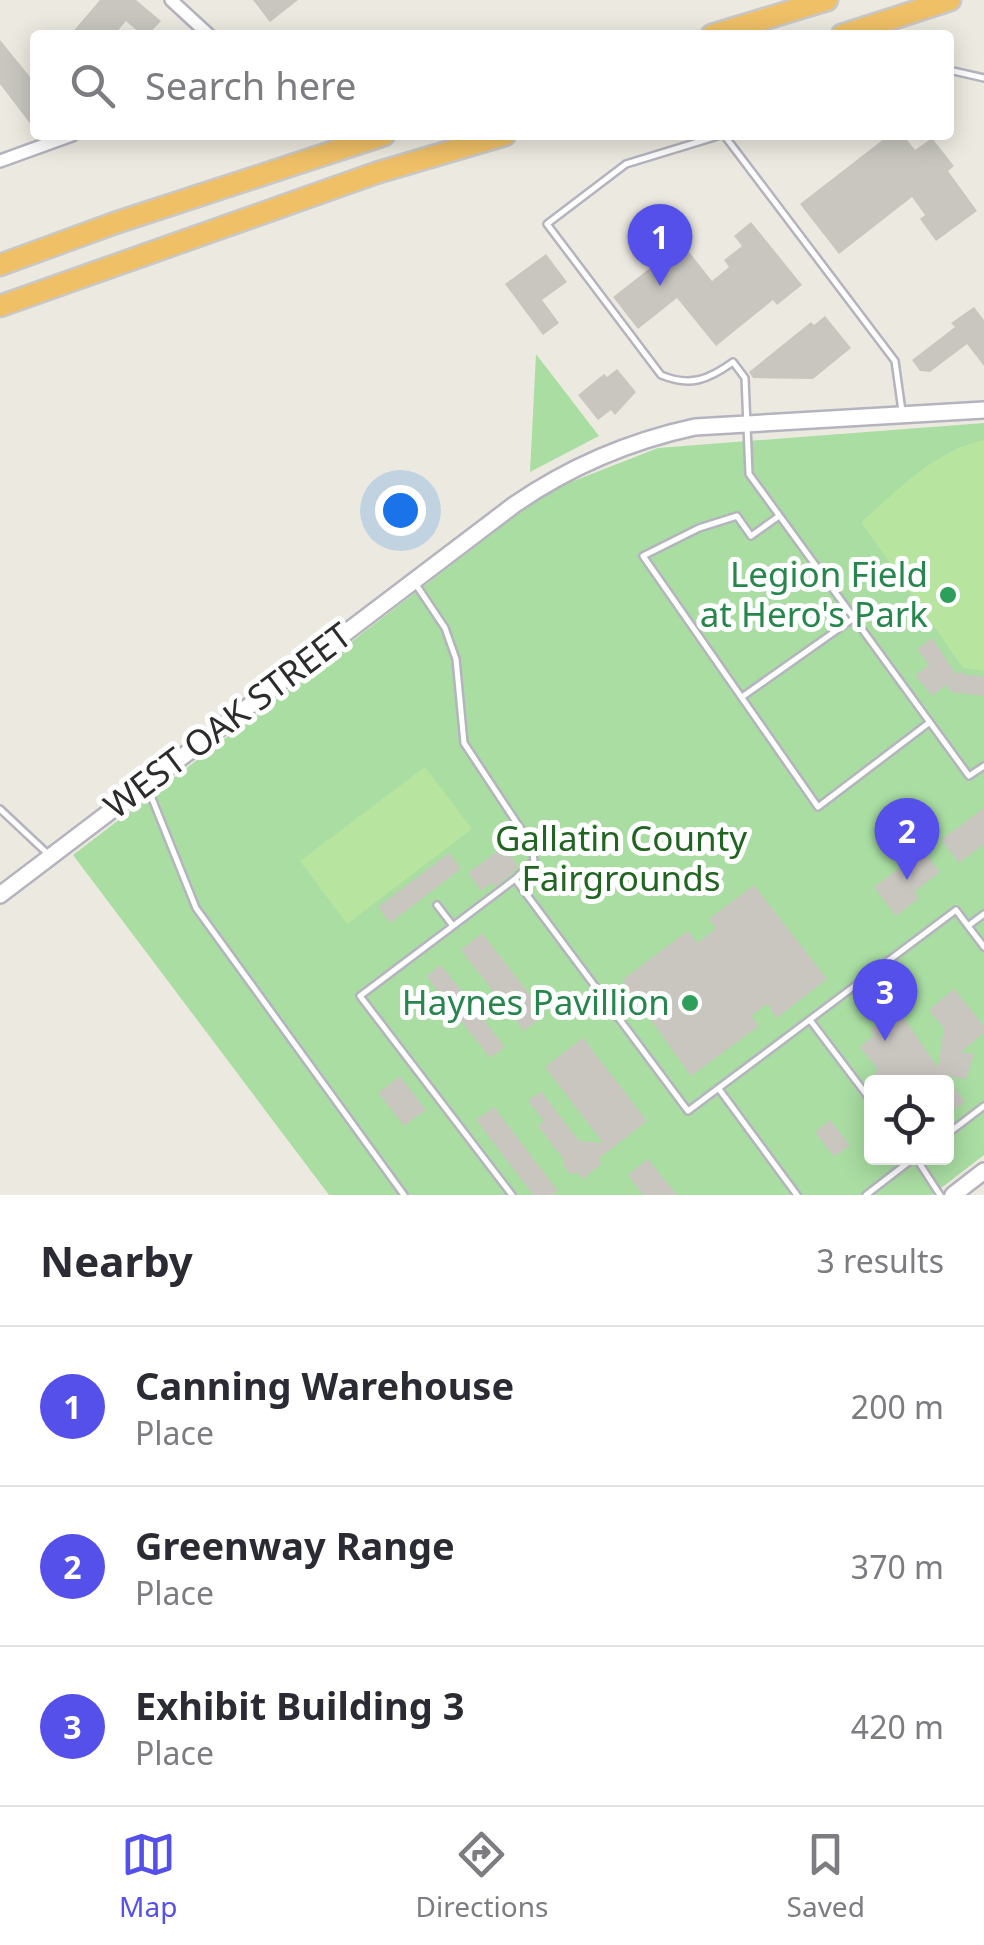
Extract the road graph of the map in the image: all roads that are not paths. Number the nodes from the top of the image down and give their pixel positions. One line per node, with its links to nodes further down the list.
1 (171, 0): 4 (street)
2 (827, 0): 5 (highway)
3 (950, 0): 6 (highway)
4 (204, 30)
5 (728, 30)
6 (858, 30)
7 (954, 71): 8 (lane)
8 (984, 78)
9 (58, 140): 14 (street)
10 (369, 140): 15 (highway)
11 (487, 140): 16 (highway)
12 (706, 140): 19 (lane)
13 (727, 140): 18 (lane)
14 (0, 161)
15 (0, 265)
16 (0, 306)
17 (984, 410): 18 (street, WEST OAK STREET)
18 (902, 414): 19 (street, WEST OAK STREET)
19 (748, 422): 20 (lane); 21 (street, WEST OAK STREET)
20 (779, 515): 22 (lane); 23 (lane)
21 (413, 580): 26 (street, WEST OAK STREET); 29 (lane)
22 (854, 618): 23 (lane); 24 (lane)
23 (742, 697): 24 (lane)
24 (930, 722): 25 (lane)
25 (984, 766)
26 (146, 784): 28 (street, WEST OAK STREET); 44 (lane)
27 (0, 810): 28 (lane)
28 (51, 856): 30 (street, WEST OAK STREET)
29 (515, 879): 33 (lane); 37 (lane)
30 (0, 895)
31 (437, 905): 33 (lane)
32 (984, 914): 34 (lane)
33 (453, 926): 45 (lane)
34 (968, 926): 35 (lane); 36 (lane)
35 (984, 947)
36 (809, 1020): 37 (lane); 38 (lane)
37 (718, 1088): 46 (lane)
38 (864, 1092)
39 (984, 1106): 40 (lane)
40 (954, 1128)
41 (906, 1165): 47 (lane)
42 (920, 1165): 48 (lane)
43 (984, 1171): 49 (street)
44 (404, 1195)
45 (512, 1195)
46 (797, 1195)
47 (866, 1195)
48 (940, 1195)
49 (953, 1195)

